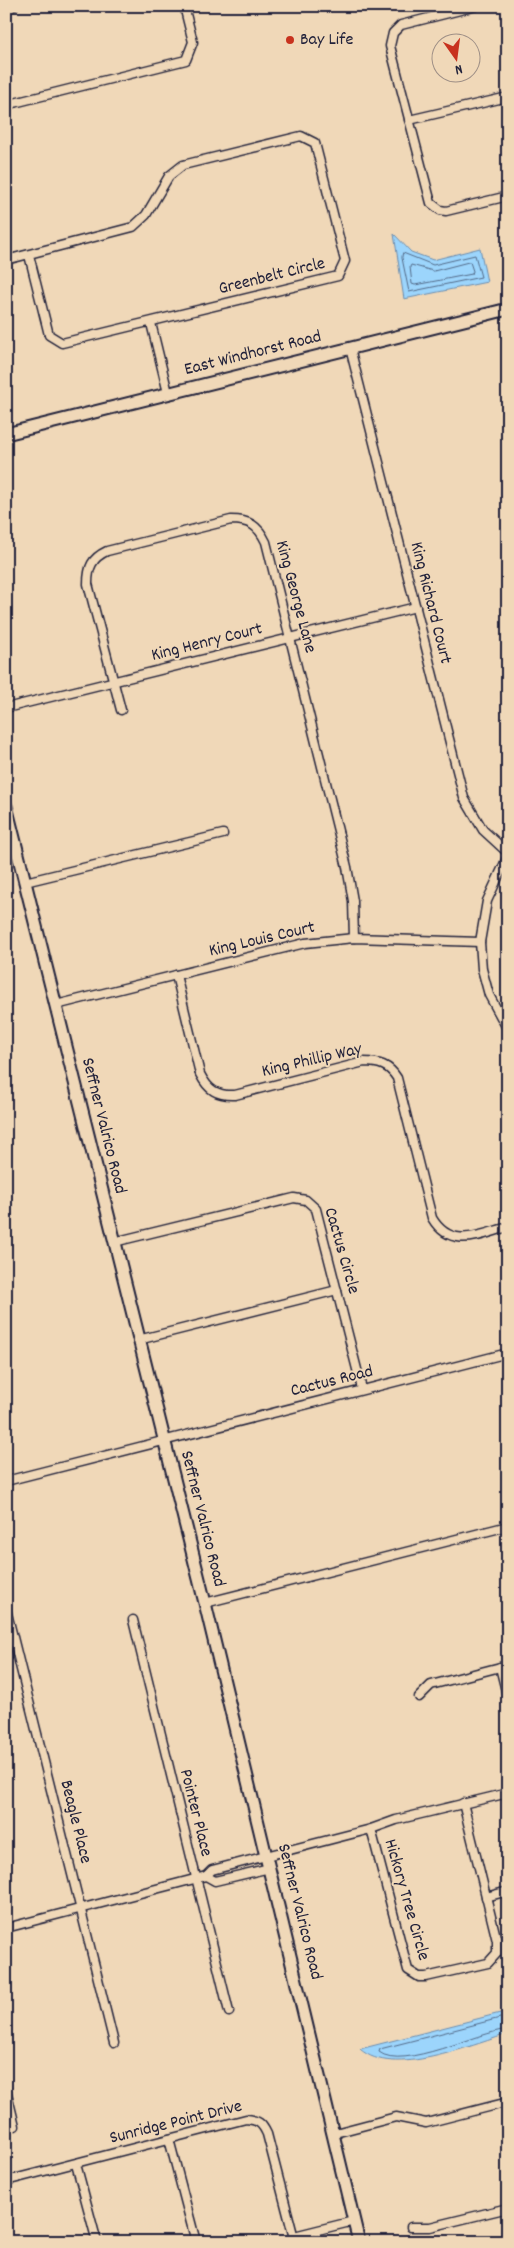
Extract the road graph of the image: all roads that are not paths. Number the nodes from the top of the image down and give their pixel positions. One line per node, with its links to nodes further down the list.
1 (14, 6): 4 (street)
2 (184, 6): 6 (street)
3 (476, 6): 7 (street)
4 (6, 8)
5 (508, 97): 7 (street)
6 (6, 105)
7 (409, 120): 8 (street)
8 (508, 196)
9 (29, 255): 10 (street, Greenbelt Circle); 12 (street, Greenbelt Circle); 12 (street, Greenbelt Circle)
10 (6, 260)
11 (508, 309): 13 (street, East Windhorst Road)
12 (151, 323): 14 (street)
13 (350, 348): 14 (street, East Windhorst Road); 16 (street, King Richard Court)
14 (168, 393): 15 (street, East Windhorst Road)
15 (6, 434)
16 (416, 607): 17 (street, King Henry Court); 23 (street, King Richard Court)
17 (290, 637): 18 (street, King Henry Court); 18 (street, King George Lane); 25 (street, King George Lane)
18 (114, 681): 19 (street, King Henry Court); 20 (street, King George Lane)
19 (6, 708)
20 (122, 710)
21 (6, 806): 24 (street, Seffner Valrico Road)
22 (223, 834): 24 (street)
23 (508, 854): 26 (street)
24 (25, 882): 28 (street, Seffner Valrico Road)
25 (354, 938): 26 (street, King Louis Court); 27 (street, King Louis Court)
26 (480, 942): 29 (street)
27 (176, 975): 28 (street, King Louis Court); 30 (street, King Phillip Way)
28 (56, 1005): 31 (street, Seffner Valrico Road)
29 (508, 1030)
30 (508, 1227)
31 (114, 1242): 32 (street, Cactus Circle); 33 (street, Seffner Valrico Road)
32 (337, 1290): 33 (street); 35 (street, Cactus Circle)
33 (138, 1340): 36 (street, Seffner Valrico Road)
34 (508, 1353): 35 (street, Cactus Road)
35 (362, 1389): 36 (street, Cactus Road)
36 (164, 1440): 37 (street, Cactus Road); 39 (street, Seffner Valrico Road)
37 (6, 1480)
38 (508, 1526): 39 (street)
39 (205, 1603): 48 (street, Seffner Valrico Road)
40 (6, 1609): 53 (street, Beagle Place)
41 (133, 1620): 50 (street, Pointer Place)
42 (504, 1666): 43 (street); 44 (street)
43 (419, 1697)
44 (508, 1699)
45 (508, 1792): 46 (street)
46 (463, 1803): 47 (street); 52 (street, Hickory Tree Circle)
47 (371, 1829): 48 (street); 52 (street, Hickory Tree Circle)
48 (268, 1862): 49 (street); 49 (street); 60 (street, Seffner Valrico Road)
49 (206, 1876): 50 (street)
50 (196, 1879): 53 (street); 55 (street, Pointer Place)
51 (508, 1891): 52 (street)
52 (486, 1897)
53 (81, 1908): 54 (street); 56 (street, Beagle Place)
54 (6, 1928)
55 (229, 2012)
56 (114, 2043)
57 (6, 2089): 59 (street)
58 (508, 2102): 60 (street)
59 (16, 2126)
60 (334, 2133): 65 (street, Seffner Valrico Road)
61 (169, 2139): 62 (street, Sunridge Point Drive); 67 (street, Sunridge Point Drive); 69 (street)
62 (76, 2164): 63 (street, Sunridge Point Drive); 68 (street)
63 (6, 2181)
64 (508, 2208): 66 (street)
65 (354, 2221): 67 (street); 70 (street, Seffner Valrico Road)
66 (411, 2227)
67 (294, 2239)
68 (97, 2242)
69 (196, 2242)
70 (359, 2242)

